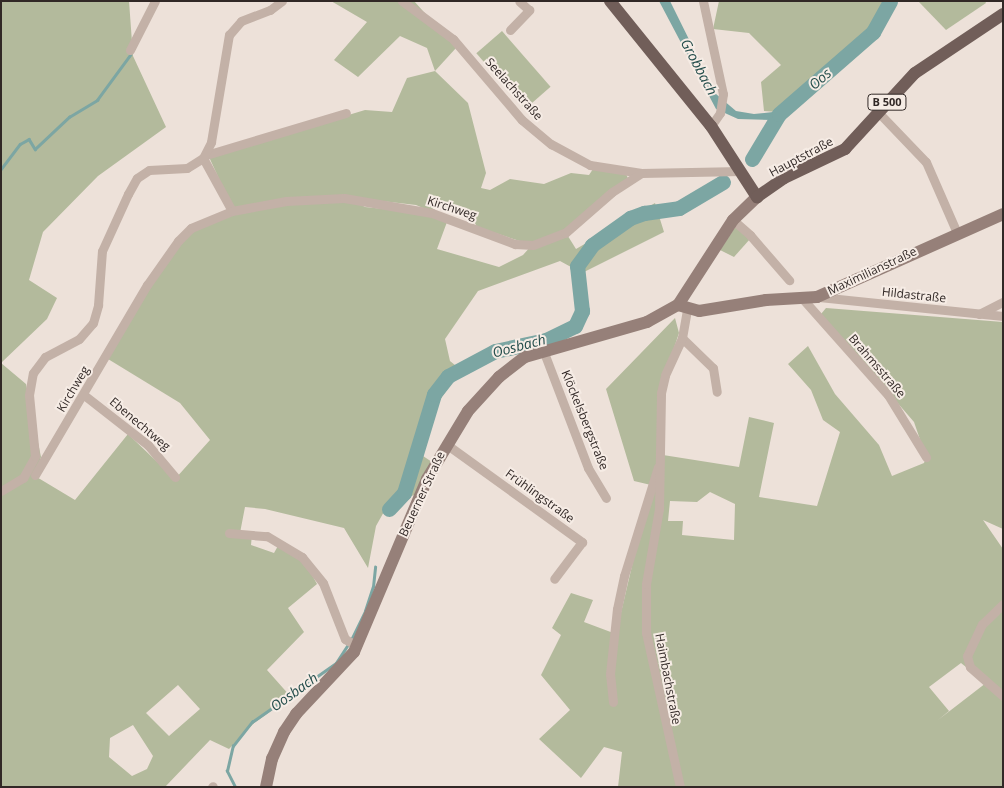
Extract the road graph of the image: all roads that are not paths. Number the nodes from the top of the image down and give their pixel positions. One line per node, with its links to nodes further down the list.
1 (155, 1): 9 (street)
2 (282, 1): 13 (street)
3 (402, 1): 15 (street, Seelachstraße)
4 (520, 1): 8 (street)
5 (610, 1): 12 (main road)
6 (703, 1): 12 (street)
7 (1003, 14): 10 (main road, Hauptstraße / B 500)
8 (510, 30)
9 (130, 50)
10 (878, 112): 16 (main road, Hauptstraße / B 500); 20 (street)
11 (346, 113): 13 (street)
12 (711, 126): 14 (main road)
13 (205, 156): 17 (street); 37 (street)
14 (741, 171): 15 (street, Seelachstraße); 16 (main road)
15 (641, 173): 17 (street, Kirchweg)
16 (757, 197): 19 (main road, Hauptstraße)
17 (232, 211): 31 (street, Kirchweg)
18 (1003, 214): 20 (main road, Maximilianstraße)
19 (733, 220): 21 (street); 25 (main road, Hauptstraße)
20 (957, 233): 23 (main road, Maximilianstraße)
21 (789, 280)
22 (802, 297): 23 (main road, Maximilianstraße); 25 (main road, Maximilianstraße); 34 (street, Brahmsstraße)
23 (817, 297): 26 (street, Hildastraße)
24 (1003, 302): 26 (street)
25 (683, 307): 28 (street, Haimbachstraße); 29 (main road, Beuerner Straße)
26 (979, 314): 27 (street, Hildastraße)
27 (1003, 316)
28 (682, 338): 30 (street); 33 (street, Haimbachstraße)
29 (543, 350): 32 (main road, Beuerner Straße); 38 (street, Klöckelsbergstraße)
30 (717, 392)
31 (84, 395): 35 (street, Kirchweg); 36 (street, Ebenechtweg)
32 (446, 444): 40 (street, Frühlingstraße); 42 (main road, Beuerner Straße)
33 (662, 455): 44 (street, Haimbachstraße); 46 (street, Haimbachstraße)
34 (926, 457)
35 (35, 475)
36 (175, 477)
37 (1, 491)
38 (606, 498)
39 (229, 533): 42 (street)
40 (554, 579)
41 (1003, 604): 43 (street)
42 (351, 643): 45 (main road, Beuerner Straße)
43 (1002, 696)
44 (613, 702)
45 (266, 787)
46 (680, 787)

